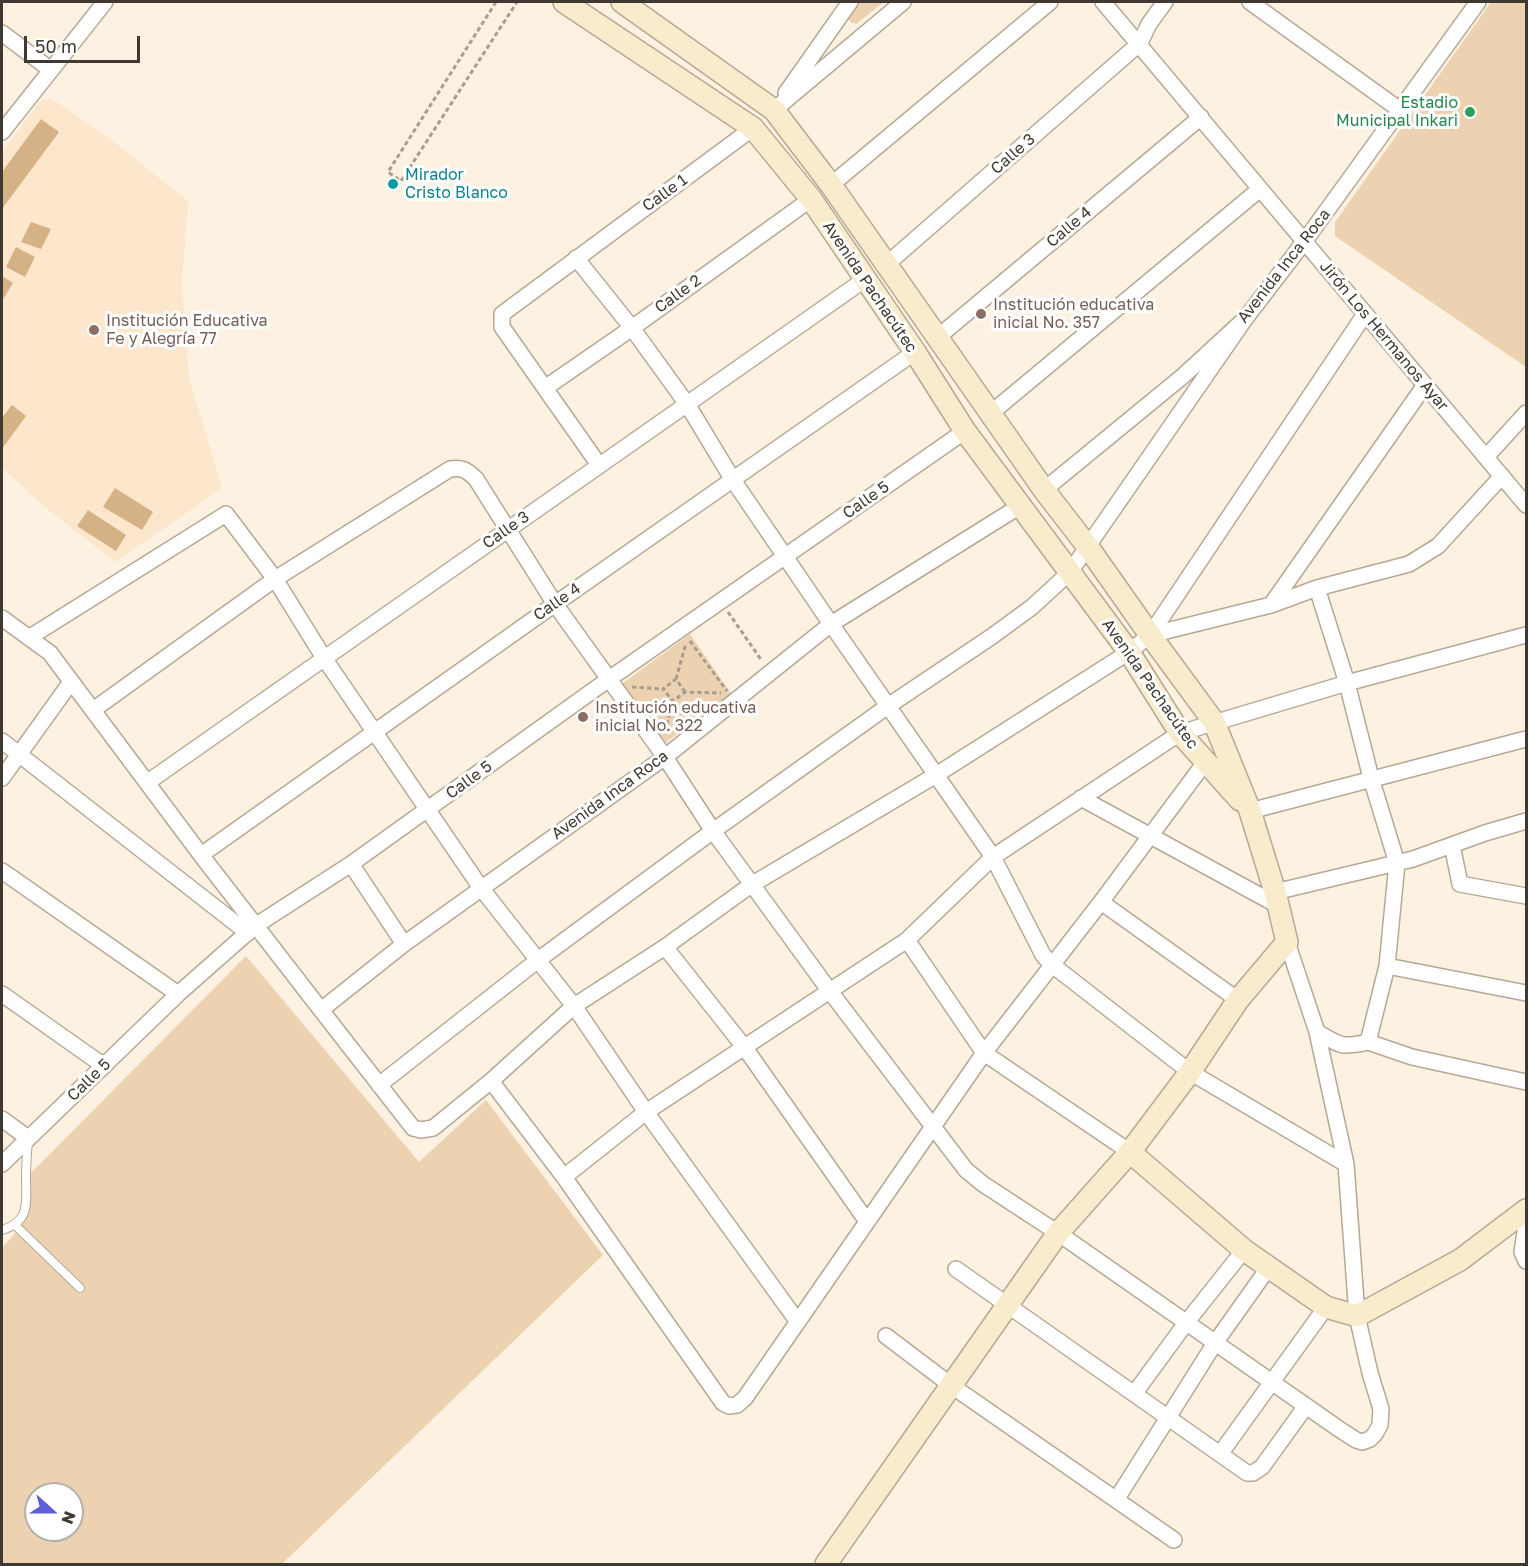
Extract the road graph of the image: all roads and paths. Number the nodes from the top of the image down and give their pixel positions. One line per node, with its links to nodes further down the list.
1 (105, 2): 15 (street)
2 (496, 2): 3 (path)
3 (517, 2)
4 (564, 2): 19 (street, Avenida Pachacútec)
5 (622, 2): 16 (street, Avenida Pachacútec)
6 (850, 2): 16 (street)
7 (903, 2): 16 (street)
8 (1050, 2): 21 (street)
9 (1103, 2): 14 (street, Jirón Los Hermanos Ayar)
10 (1165, 2): 14 (street)
11 (1250, 2): 17 (street)
12 (1479, 2): 17 (street, Avenida Inca Roca)
13 (2, 33): 15 (street)
14 (1140, 43): 18 (street, Jirón Los Hermanos Ayar); 26 (street, Calle 3)
15 (51, 70): 20 (street)
16 (774, 110): 21 (street, Avenida Pachacútec)
17 (1400, 110): 24 (street, Avenida Inca Roca)
18 (1201, 117): 22 (street, Jirón Los Hermanos Ayar); 31 (street, Calle 4)
19 (753, 128): 23 (street, Avenida Pachacútec); 25 (street, Calle 1)
20 (2, 130)
21 (831, 185): 26 (street, Avenida Pachacútec)
22 (1260, 189): 24 (street, Jirón Los Hermanos Ayar); 36 (street)
23 (811, 199): 27 (street, Avenida Pachacútec); 30 (street, Calle 2)
24 (1304, 242): 28 (street, Jirón Los Hermanos Ayar); 29 (street, Avenida Inca Roca)
25 (576, 258): 30 (street); 34 (street, Calle 1)
26 (887, 264): 31 (street, Avenida Pachacútec)
27 (864, 280): 32 (street, Avenida Pachacútec); 35 (street, Calle 3)
28 (1365, 314): 33 (street, Jirón Los Hermanos Ayar); 57 (street)
29 (1245, 319): 43 (street, Avenida Inca Roca); 47 (street)
30 (632, 328): 34 (street, Calle 2); 35 (street)
31 (938, 337): 36 (street, Avenida Pachacútec)
32 (915, 352): 38 (street, Avenida Pachacútec); 42 (street, Calle 4)
33 (1425, 385): 39 (street, Jirón Los Hermanos Ayar); 53 (street)
34 (545, 388): 40 (street)
35 (687, 404): 40 (street, Calle 3); 42 (street)
36 (991, 413): 43 (street, Avenida Pachacútec)
37 (1527, 413): 39 (street)
38 (965, 431): 45 (street, Avenida Pachacútec); 48 (street, Calle 5)
39 (1487, 456): 41 (street, Jirón Los Hermanos Ayar)
40 (599, 465): 46 (street, Calle 3)
41 (1502, 476): 44 (street, Jirón Los Hermanos Ayar); 51 (street)
42 (733, 480): 48 (street); 52 (street, Calle 4)
43 (1044, 490): 47 (street, Avenida Pachacútec)
44 (1527, 505)
45 (1020, 506): 49 (street, Avenida Pachacútec); 56 (street, Avenida Inca Roca)
46 (507, 530): 50 (street); 52 (street); 63 (street, Calle 3)
47 (1088, 547): 49 (street); 57 (street, Avenida Pachacútec)
48 (786, 556): 56 (street); 65 (street, Calle 5)
49 (1070, 572): 62 (street, Avenida Pachacútec); 75 (street)
50 (275, 579): 59 (street); 63 (street); 76 (street)
51 (1317, 588): 53 (street); 68 (street)
52 (555, 604): 65 (street); 78 (street, Calle 4)
53 (1271, 605): 57 (street)
54 (726, 608): 64 (path)
55 (2, 618): 59 (street)
56 (831, 624): 75 (street); 84 (street, Avenida Inca Roca)
57 (1149, 635): 62 (street); 77 (street, Avenida Pachacútec)
58 (1527, 635): 68 (street)
59 (30, 637): 67 (street)
60 (687, 637): 61 (path); 66 (path); 72 (path)
61 (678, 644)
62 (1130, 652): 80 (street, Avenida Pachacútec); 86 (street)
63 (324, 658): 78 (street); 89 (street, Calle 3)
64 (765, 665)
65 (609, 679): 84 (street); 91 (street, Calle 5)
66 (676, 679): 70 (path); 71 (path)
67 (71, 682): 76 (street); 83 (street)
68 (1347, 683): 77 (street); 88 (street)
69 (632, 687): 70 (path)
70 (663, 689): 74 (path)
71 (685, 692): 72 (path); 74 (path)
72 (728, 693): 73 (path)
73 (718, 700)
74 (673, 701): 79 (path)
75 (888, 706): 86 (street); 94 (street)
76 (93, 710): 89 (street)
77 (1214, 722): 80 (street); 92 (street, Avenida Pachacútec)
78 (375, 731): 91 (street); 97 (street, Calle 4)
79 (665, 732)
80 (1180, 733): 85 (street, Avenida Pachacútec); 90 (street)
81 (1527, 739): 88 (street)
82 (2, 741): 83 (street)
83 (19, 754): 87 (street); 107 (street)
84 (665, 757): 94 (street); 103 (street, Avenida Inca Roca)
85 (1206, 761): 92 (street, Avenida Pachacútec); 95 (street)
86 (936, 774): 98 (street); 102 (street)
87 (2, 778)
88 (1371, 778): 92 (street); 99 (street)
89 (148, 782): 97 (street)
90 (1081, 798): 95 (street); 98 (street)
91 (428, 809): 100 (street, Calle 5); 103 (street)
92 (1250, 811): 105 (street)
93 (1527, 821): 96 (street)
94 (713, 831): 102 (street); 112 (street)
95 (1150, 835): 105 (street); 106 (street)
96 (1452, 845): 99 (street); 104 (street)
97 (201, 855): 107 (street)
98 (993, 857): 108 (street); 113 (street)
99 (1397, 863): 105 (street); 114 (street)
100 (351, 864): 107 (street, Calle 5); 110 (street)
101 (2, 871): 118 (street)
102 (751, 885): 111 (street); 115 (street)
103 (481, 888): 110 (street, Avenida Inca Roca); 112 (street)
104 (1527, 896)
105 (1277, 899): 109 (street)
106 (1101, 902): 113 (street); 119 (street)
107 (252, 929): 118 (street, Calle 5); 121 (street)
108 (907, 940): 115 (street); 125 (street)
109 (1287, 942): 119 (street); 122 (street)
110 (404, 944): 121 (street, Avenida Inca Roca)
111 (665, 947): 120 (street); 124 (street)
112 (538, 960): 120 (street); 130 (street)
113 (1051, 964): 125 (street); 127 (street)
114 (1387, 966): 116 (street); 123 (street)
115 (829, 990): 124 (street); 133 (street)
116 (1527, 993)
117 (2, 994): 126 (street)
118 (178, 994): 126 (street, Calle 5)
119 (1238, 1000): 127 (street)
120 (573, 1006): 128 (street); 131 (street)
121 (321, 1010): 130 (street)
122 (1317, 1032): 123 (street); 137 (street)
123 (1368, 1042): 129 (street)
124 (745, 1048): 131 (street); 140 (street)
125 (984, 1053): 133 (street); 135 (street)
126 (104, 1066): 134 (street, Calle 5)
127 (1190, 1072): 135 (street); 137 (street)
128 (491, 1081): 130 (street); 138 (street)
129 (1527, 1082)
130 (379, 1085)
131 (646, 1112): 138 (street); 153 (street)
132 (2, 1119): 134 (street)
133 (933, 1128): 140 (street); 144 (street)
134 (28, 1138): 136 (street, Calle 5); 141 (lane)
135 (1130, 1152): 144 (street); 145 (street)
136 (2, 1164)
137 (1346, 1164): 152 (street)
138 (564, 1177): 153 (street)
139 (1527, 1210): 152 (street)
140 (866, 1220): 153 (street)
141 (15, 1225): 143 (lane); 149 (lane)
142 (1527, 1226): 146 (street)
143 (2, 1230)
144 (1058, 1233): 150 (street); 154 (street)
145 (1244, 1250): 147 (street); 154 (street)
146 (1527, 1261)
147 (1269, 1268): 151 (street); 156 (street)
148 (956, 1269): 150 (street)
149 (80, 1288)
150 (1007, 1306): 158 (street); 159 (street)
151 (1326, 1307): 152 (street); 157 (street)
152 (1358, 1316): 160 (street)
153 (798, 1322)
154 (1186, 1323): 156 (street); 159 (street)
155 (886, 1336): 158 (street)
156 (1215, 1343): 157 (street); 161 (street)
157 (1272, 1383): 160 (street); 162 (street)
158 (952, 1386): 163 (street); 165 (street)
159 (1134, 1394): 161 (street)
160 (1306, 1406): 162 (street)
161 (1167, 1416): 162 (street); 163 (street)
162 (1220, 1454)
163 (1116, 1500): 164 (street)
164 (1174, 1540)
165 (826, 1564)

